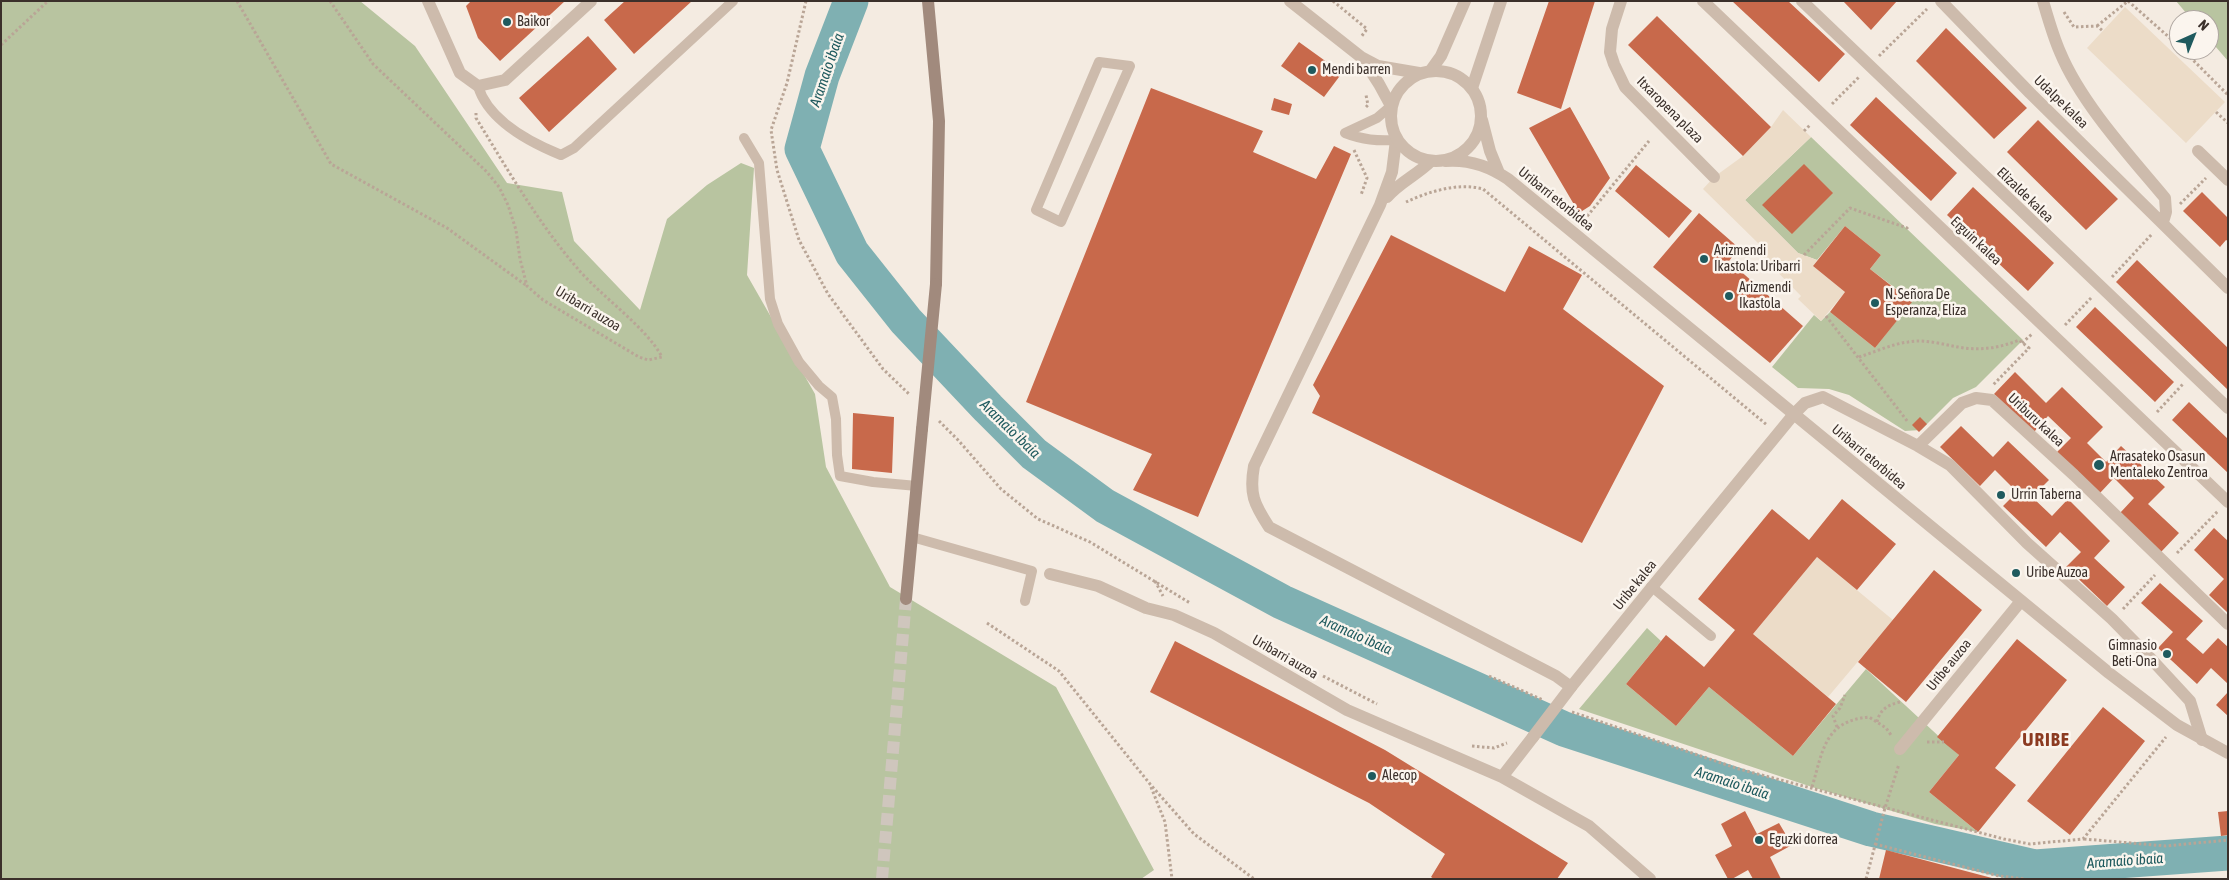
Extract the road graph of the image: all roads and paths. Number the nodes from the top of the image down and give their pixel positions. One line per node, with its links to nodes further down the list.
1 (48, 1): 23 (path)
2 (237, 1): 54 (path)
3 (330, 1): 54 (path)
4 (591, 1): 29 (street)
5 (733, 1): 32 (lane)
6 (806, 1): 62 (path)
7 (928, 1): 70 (main road, bridge)
8 (1290, 1): 24 (street)
9 (1333, 1): 24 (path)
10 (1465, 1): 28 (street)
11 (1501, 1): 30 (street)
12 (1621, 1): 45 (street, Itxaropena plaza)
13 (1703, 1): 71 (street, Erguin kalea)
14 (1802, 1): 56 (street, Elizalde kalea)
15 (1941, 1): 50 (street, Udalpe kalea)
16 (2043, 1): 50 (street, Udalpe kalea)
17 (2128, 1): 20 (path); 22 (path)
18 (430, 2): 29 (street)
19 (2061, 8): 20 (path)
20 (2097, 26): 21 (path)
21 (2103, 31)
22 (2169, 37)
23 (1, 45)
24 (1350, 49): 25 (street)
25 (1361, 57): 28 (street); 33 (street)
26 (2193, 60): 31 (path)
27 (1130, 66): 27 (lane)
28 (1425, 72): 30 (street); 33 (street)
29 (478, 86): 32 (lane)
30 (1472, 88): 35 (street)
31 (2228, 95)
32 (482, 98): 54 (path, Uribarri auzoa)
33 (1391, 106): 38 (street); 38 (lane)
34 (2216, 112): 36 (path)
35 (1481, 119): 42 (street); 44 (street)
36 (2228, 123)
37 (744, 138): 70 (lane)
38 (1396, 140): 41 (street); 48 (street)
39 (1650, 141): 49 (path)
40 (2198, 151): 43 (street)
41 (1430, 161): 42 (street); 48 (street)
42 (1445, 161): 44 (street)
43 (2215, 168): 46 (street); 47 (path)
44 (1498, 173): 65 (street, Uribarri etorbidea)
45 (1714, 177)
46 (2228, 180)
47 (2189, 195)
48 (1383, 201): 68 (path); 87 (street)
49 (1584, 220)
50 (2163, 222): 55 (street, Udalpe kalea)
51 (1909, 226): 53 (path)
52 (2149, 237): 56 (path)
53 (1804, 255)
54 (527, 286)
55 (2228, 288)
56 (2104, 291): 58 (path); 63 (street, Elizalde kalea)
57 (1826, 316): 59 (path)
58 (2061, 330)
59 (1859, 357): 60 (path); 67 (path)
60 (1987, 391)
61 (2176, 391): 64 (path)
62 (917, 401)
63 (2228, 408)
64 (2158, 411)
65 (1794, 414): 68 (street, Uribe kalea); 69 (street); 79 (street, Uribarri etorbidea)
66 (938, 420): 80 (path)
67 (1908, 423)
68 (1778, 434): 76 (street, Uribe kalea)
69 (1918, 446): 73 (street, Uriburu kalea); 81 (street)
70 (917, 486): 72 (main road)
71 (2228, 502): 73 (path)
72 (912, 537): 74 (lane); 77 (main road)
73 (2166, 564): 81 (path); 83 (street, Uriburu kalea)
74 (1032, 571): 75 (lane); 78 (lane)
75 (1050, 574): 101 (street, Uribarri auzoa)
76 (1652, 587): 84 (lane); 87 (street, Uribe kalea)
77 (906, 599)
78 (1025, 601)
79 (2021, 601): 96 (street, Uribarri etorbidea); 99 (street, Uribe auzoa)
80 (1194, 606)
81 (2112, 619): 96 (street)
82 (986, 623): 102 (path)
83 (2228, 624)
84 (1711, 636)
85 (1323, 676): 91 (path)
86 (1489, 676): 89 (path)
87 (1571, 687): 97 (street, Uribe kalea, bridge)
88 (1845, 695): 94 (path)
89 (1548, 702)
90 (1900, 702): 93 (path)
91 (1383, 707)
92 (1565, 709): 104 (path)
93 (1877, 722): 94 (path); 99 (path)
94 (1837, 727): 103 (path)
95 (2166, 737): 105 (path)
96 (2202, 740): 100 (street, Uribarri etorbidea)
97 (1530, 741): 98 (path); 101 (street, Uribe kalea)
98 (1469, 745)
99 (1900, 749): 104 (path)
100 (2228, 753)
101 (1502, 776): 110 (street, Uribarri auzoa)
102 (1150, 784): 108 (path); 109 (path)
103 (1812, 787)
104 (1885, 808): 105 (path); 107 (path)
105 (2084, 839): 106 (path)
106 (2228, 840)
107 (1875, 844): 111 (path); 112 (path)
108 (1172, 879)
109 (1254, 879)
110 (1650, 879)
111 (1866, 879)
112 (2026, 879)

